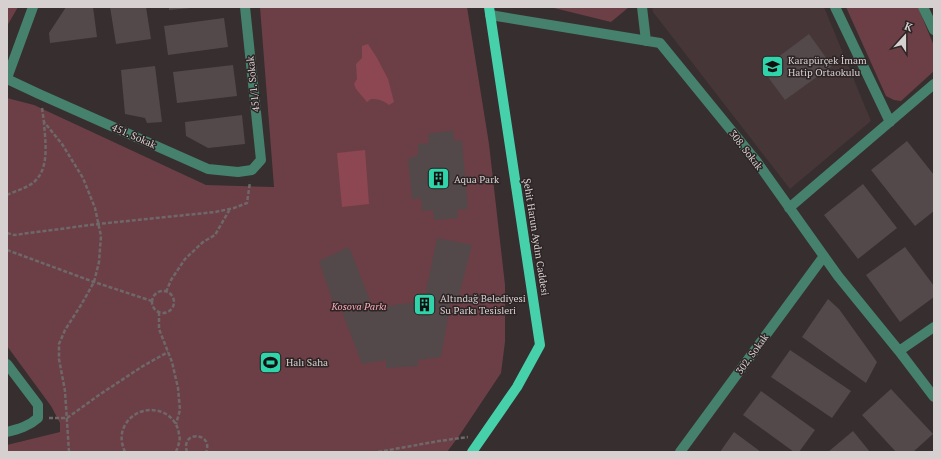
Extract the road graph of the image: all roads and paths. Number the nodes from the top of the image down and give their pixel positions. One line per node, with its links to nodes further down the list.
1 (33, 7): 9 (street)
2 (245, 7): 14 (street, 451/1. Sokak)
3 (642, 7): 8 (street)
4 (835, 7): 13 (street)
5 (923, 7): 7 (street)
6 (489, 11): 8 (street, 308. Sokak); 35 (main road, Şehit Harun Aydın Caddesi)
7 (934, 30)
8 (646, 41): 16 (street, 308. Sokak)
9 (7, 78): 11 (street, 451. Sokak)
10 (934, 84): 13 (street)
11 (39, 94): 12 (path); 14 (street, 451. Sokak)
12 (44, 122): 15 (path); 18 (path)
13 (890, 122): 16 (street)
14 (252, 170): 17 (path)
15 (7, 195)
16 (790, 208): 21 (street, 308. Sokak)
17 (230, 209): 18 (path); 23 (path)
18 (98, 224): 19 (path); 22 (path)
19 (7, 233)
20 (7, 250): 22 (path)
21 (824, 256): 27 (street, 308. Sokak); 45 (street, 302. Sokak)
22 (94, 282): 24 (path); 31 (path)
23 (166, 292): 24 (path); 25 (path)
24 (152, 301): 25 (path)
25 (159, 312): 28 (path)
26 (934, 327): 27 (street)
27 (899, 351): 30 (street, 308. Sokak)
28 (168, 352): 31 (path); 33 (path)
29 (7, 364): 32 (street)
30 (934, 396)
31 (67, 418): 32 (path); 38 (path)
32 (36, 420): 34 (street)
33 (176, 424): 36 (path); 39 (path)
34 (7, 432)
35 (484, 434): 43 (path); 44 (main road, Şehit Harun Aydın Caddesi)
36 (179, 443): 37 (path); 40 (path)
37 (186, 444): 41 (path); 42 (path)
38 (69, 452)
39 (125, 452)
40 (176, 452)
41 (187, 452)
42 (206, 452)
43 (378, 452)
44 (472, 452)
45 (680, 452)

